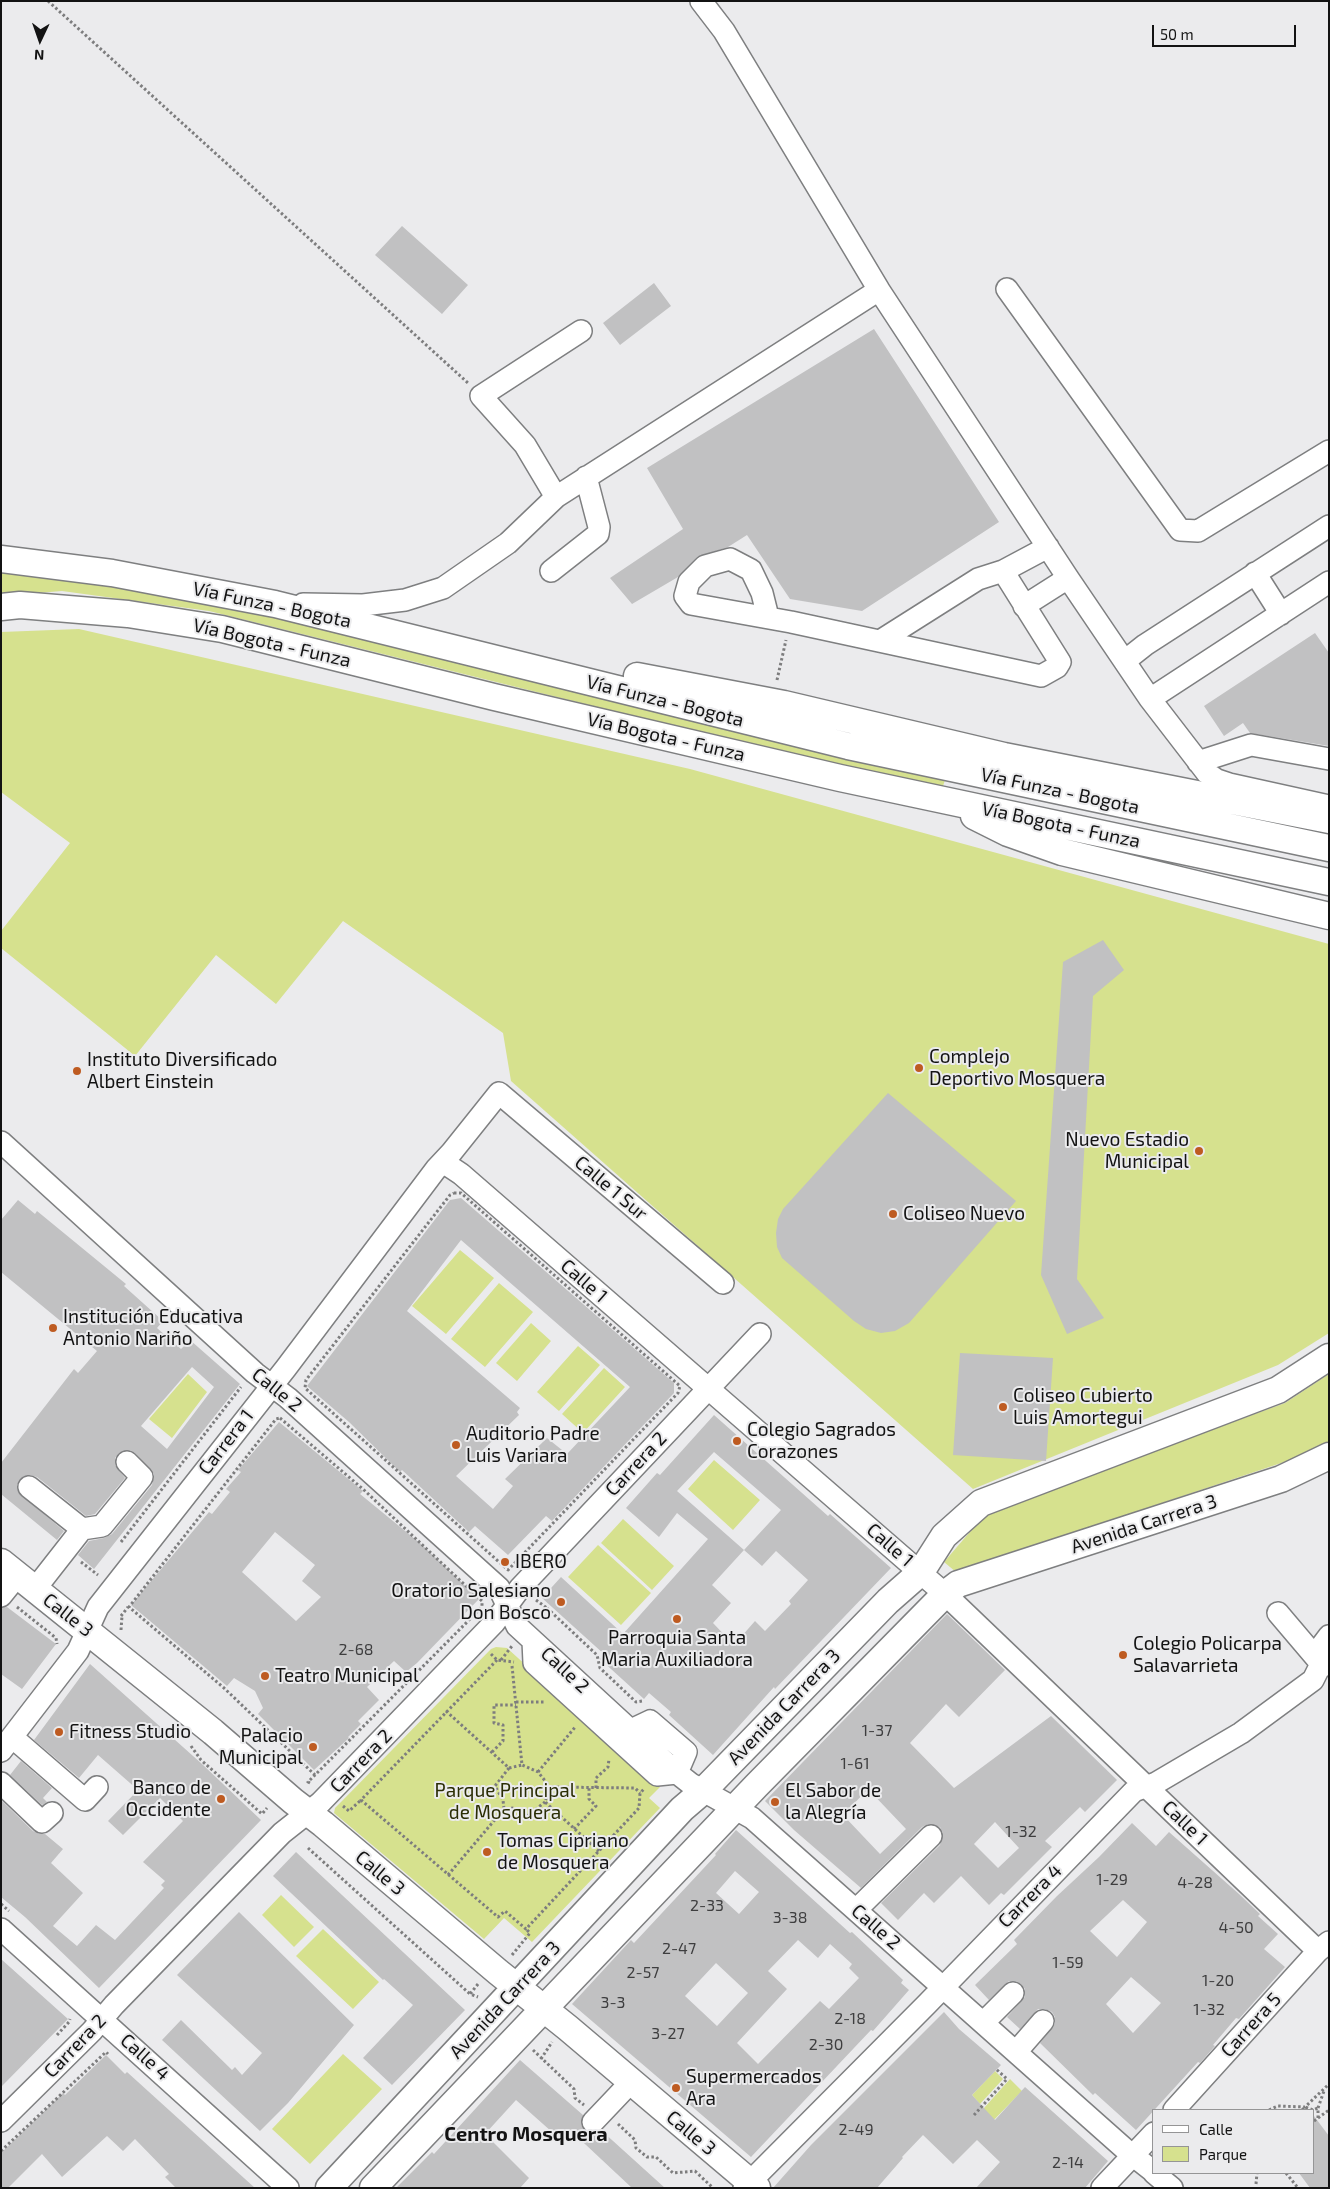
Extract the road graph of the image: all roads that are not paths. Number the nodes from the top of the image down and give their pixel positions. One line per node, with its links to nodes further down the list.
1 (701, 1): 3 (street)
2 (1007, 289): 5 (street)
3 (879, 290): 6 (street); 9 (street)
4 (581, 331): 7 (street)
5 (1329, 451)
6 (586, 477): 7 (street); 11 (street)
7 (556, 497): 16 (street)
8 (1329, 526): 13 (street)
9 (1048, 547): 12 (street); 14 (street)
10 (1, 559): 16 (main road, Vía Funza - Bogota)
11 (551, 570)
12 (1003, 571): 17 (street); 21 (street)
13 (1255, 574): 19 (street); 25 (street)
14 (1068, 578): 17 (street); 25 (street)
15 (1329, 582): 19 (street)
16 (275, 604): 24 (main road, Vía Funza - Bogota)
17 (1024, 606): 23 (street)
18 (1, 607): 29 (main road, Vía Bogota - Funza)
19 (1280, 614): 26 (street)
20 (768, 617): 22 (street)
21 (913, 619): 22 (street); 23 (street)
22 (880, 641): 23 (street)
23 (918, 650)
24 (471, 652): 31 (main road); 32 (main road, Vía Funza - Bogota)
25 (1126, 660): 26 (street)
26 (1150, 699): 28 (street)
27 (1329, 759): 28 (street)
28 (1198, 762): 30 (street)
29 (937, 798): 33 (main road, Vía Bogota - Funza); 34 (main road)
30 (1329, 806)
31 (1329, 820)
32 (1329, 848)
33 (1329, 882)
34 (1329, 916)
35 (499, 1093): 37 (street, Carrera 1); 38 (street, Calle 1 Sur)
36 (1, 1142): 41 (street, Calle 2)
37 (443, 1162): 41 (street, Carrera 1); 42 (street, Calle 1)
38 (723, 1283)
39 (760, 1334): 42 (street, Carrera 2)
40 (1329, 1357): 47 (main road, Avenida Carrera 3)
41 (272, 1385): 50 (street, Calle 2); 52 (street, Carrera 1)
42 (708, 1388): 47 (street, Calle 1); 50 (street, Carrera 2)
43 (1329, 1456): 49 (main road, Avenida Carrera 3)
44 (127, 1462): 46 (street)
45 (29, 1487): 46 (street)
46 (82, 1529): 48 (street)
47 (921, 1572): 49 (street, Calle 1); 61 (main road, Avenida Carrera 3)
48 (12, 1583): 52 (main road, Calle 3)
49 (945, 1594): 60 (street, Calle 1); 62 (main road, Avenida Carrera 3)
50 (508, 1606): 54 (street, Calle 2); 64 (street, Carrera 2)
51 (1278, 1613): 55 (street)
52 (88, 1630): 56 (street, Carrera 1); 64 (main road, Calle 3)
53 (1329, 1636): 55 (street, Carrera 4)
54 (533, 1640): 57 (street, Calle 2); 57 (street)
55 (1325, 1669): 60 (street, Carrera 4)
56 (6, 1744): 59 (street)
57 (677, 1773): 61 (street, Calle 2)
58 (1, 1783): 63 (street)
59 (97, 1787)
60 (1146, 1788): 68 (street, Calle 1); 70 (street, Carrera 4)
61 (703, 1791): 62 (street, Calle 2); 69 (main road, Avenida Carrera 3)
62 (737, 1808): 66 (street, Calle 2); 72 (main road, Avenida Carrera 3)
63 (52, 1813)
64 (308, 1813): 69 (main road, Calle 3); 73 (street, Carrera 2)
65 (931, 1836): 66 (street)
66 (856, 1910): 70 (street, Calle 2)
67 (9, 1923): 73 (street, Calle 4)
68 (1323, 1946): 78 (street, Carrera 5)
69 (518, 1987): 72 (main road, Calle 3); 87 (main road, Avenida Carrera 3)
70 (943, 1987): 75 (street, Calle 2); 85 (street, Carrera 4)
71 (1013, 1993): 75 (street)
72 (544, 2009): 77 (main road, Calle 3); 88 (main road, Avenida Carrera 3)
73 (102, 2020): 80 (street, Carrera 2); 86 (street, Calle 4)
74 (1043, 2021): 76 (street)
75 (983, 2023): 76 (street, Calle 2)
76 (1016, 2052): 82 (street, Calle 2)
77 (631, 2082): 79 (street); 85 (main road, Calle 3)
78 (1175, 2109)
79 (598, 2117)
80 (1, 2121)
81 (1152, 2135): 82 (street)
82 (1133, 2156): 83 (street, Calle 2); 89 (street)
83 (1152, 2170)
84 (1156, 2174): 90 (street, Calle 2)
85 (750, 2186)
86 (288, 2188)
87 (329, 2188)
88 (373, 2188)
89 (1102, 2188)
90 (1172, 2188)

